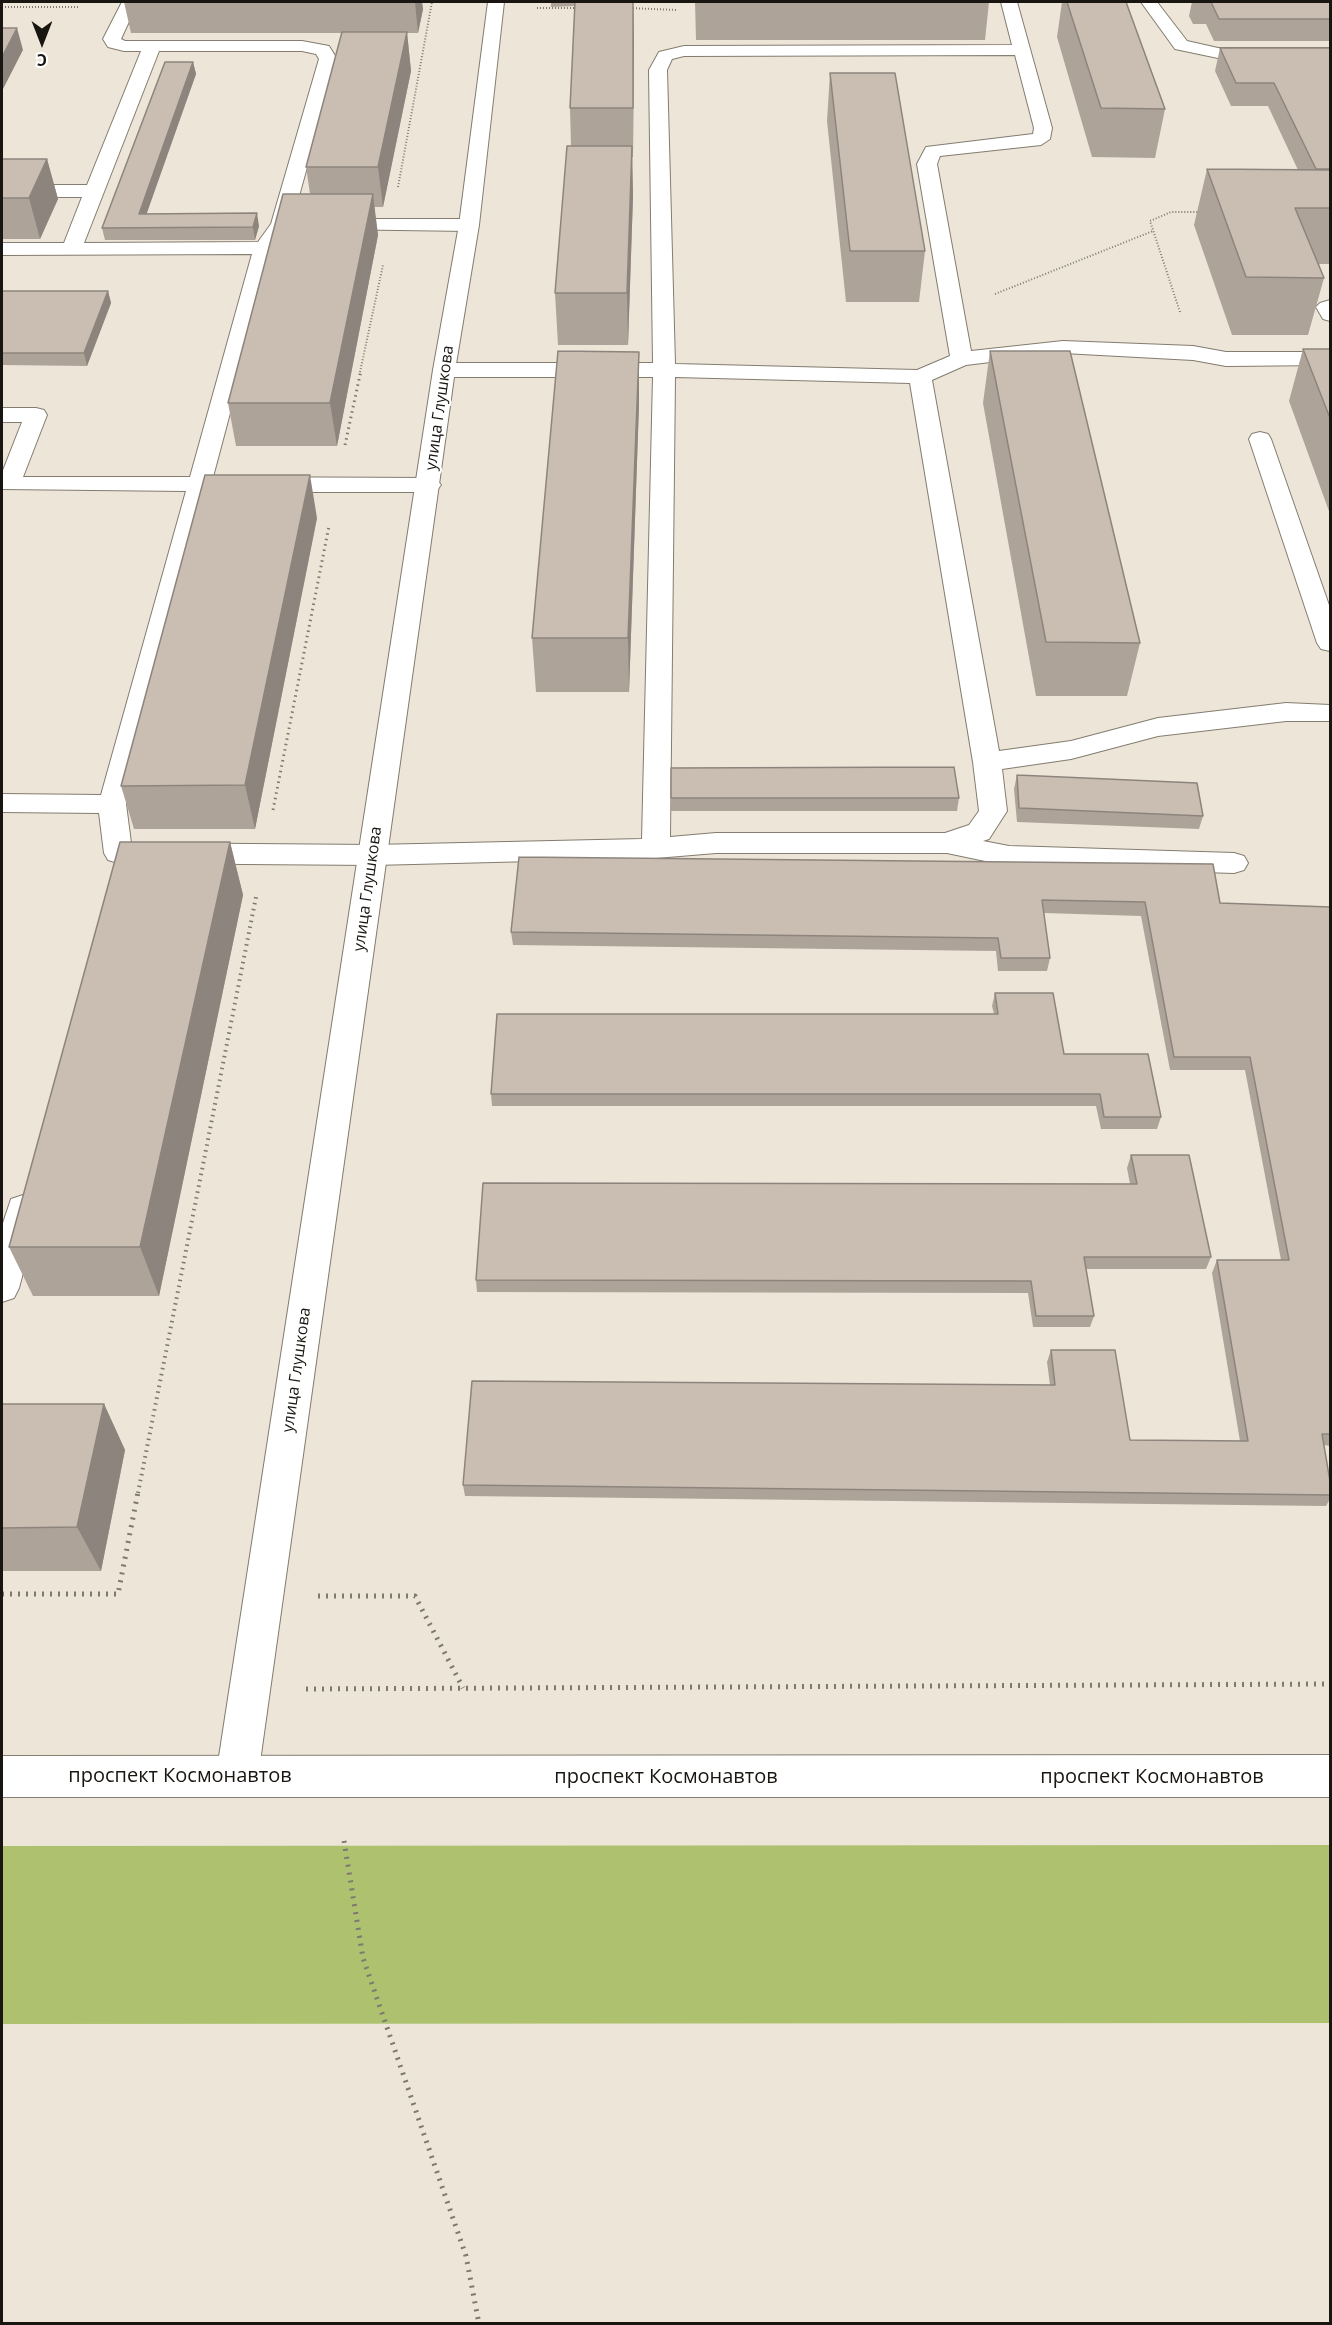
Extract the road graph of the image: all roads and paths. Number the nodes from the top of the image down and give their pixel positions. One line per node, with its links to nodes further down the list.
1 (129, 2): 8 (street)
2 (432, 2): 15 (path)
3 (496, 2): 16 (street, улица Глушкова)
4 (542, 2): 7 (path)
5 (1009, 2): 9 (street)
6 (1149, 2): 10 (street)
7 (542, 8)
8 (152, 46): 11 (street); 14 (street)
9 (1021, 50): 23 (street); 26 (street)
10 (1330, 53)
11 (92, 191): 12 (street); 19 (street)
12 (2, 192)
13 (1205, 212): 22 (path)
14 (281, 225): 15 (street); 17 (street)
15 (391, 225): 16 (street); 31 (path)
16 (469, 225): 25 (street, улица Глушкова)
17 (264, 248): 19 (street); 30 (street)
18 (2, 249): 19 (street)
19 (71, 250)
20 (1330, 306): 21 (street)
21 (1330, 315)
22 (1193, 353): 23 (street); 24 (street)
23 (961, 359): 27 (street)
24 (1330, 359)
25 (444, 370): 26 (street); 32 (street, улица Глушкова)
26 (664, 370): 27 (street); 40 (street)
27 (921, 377): 36 (street)
28 (2, 415): 33 (street)
29 (1260, 439): 34 (street)
30 (201, 485): 31 (street); 33 (street); 38 (street)
31 (337, 485): 32 (street); 41 (path)
32 (429, 485): 42 (street, улица Глушкова)
33 (5, 493)
34 (1330, 643)
35 (1330, 713): 36 (street)
36 (987, 762): 39 (street)
37 (2, 803): 38 (street)
38 (112, 804): 41 (street)
39 (947, 843): 40 (street); 43 (street)
40 (656, 848): 42 (street)
41 (265, 854): 42 (street); 46 (path)
42 (373, 855): 52 (street, улица Глушкова)
43 (1234, 862)
44 (29, 1185): 45 (street)
45 (2, 1288)
46 (2, 1594)
47 (316, 1607): 50 (path)
48 (307, 1677): 50 (path)
49 (1330, 1684): 50 (path)
50 (463, 1688)
51 (2, 1776): 52 (street, проспект Космонавтов)
52 (237, 1776): 53 (street, проспект Космонавтов)
53 (1330, 1776)
54 (344, 1841): 55 (path)
55 (479, 2324)

